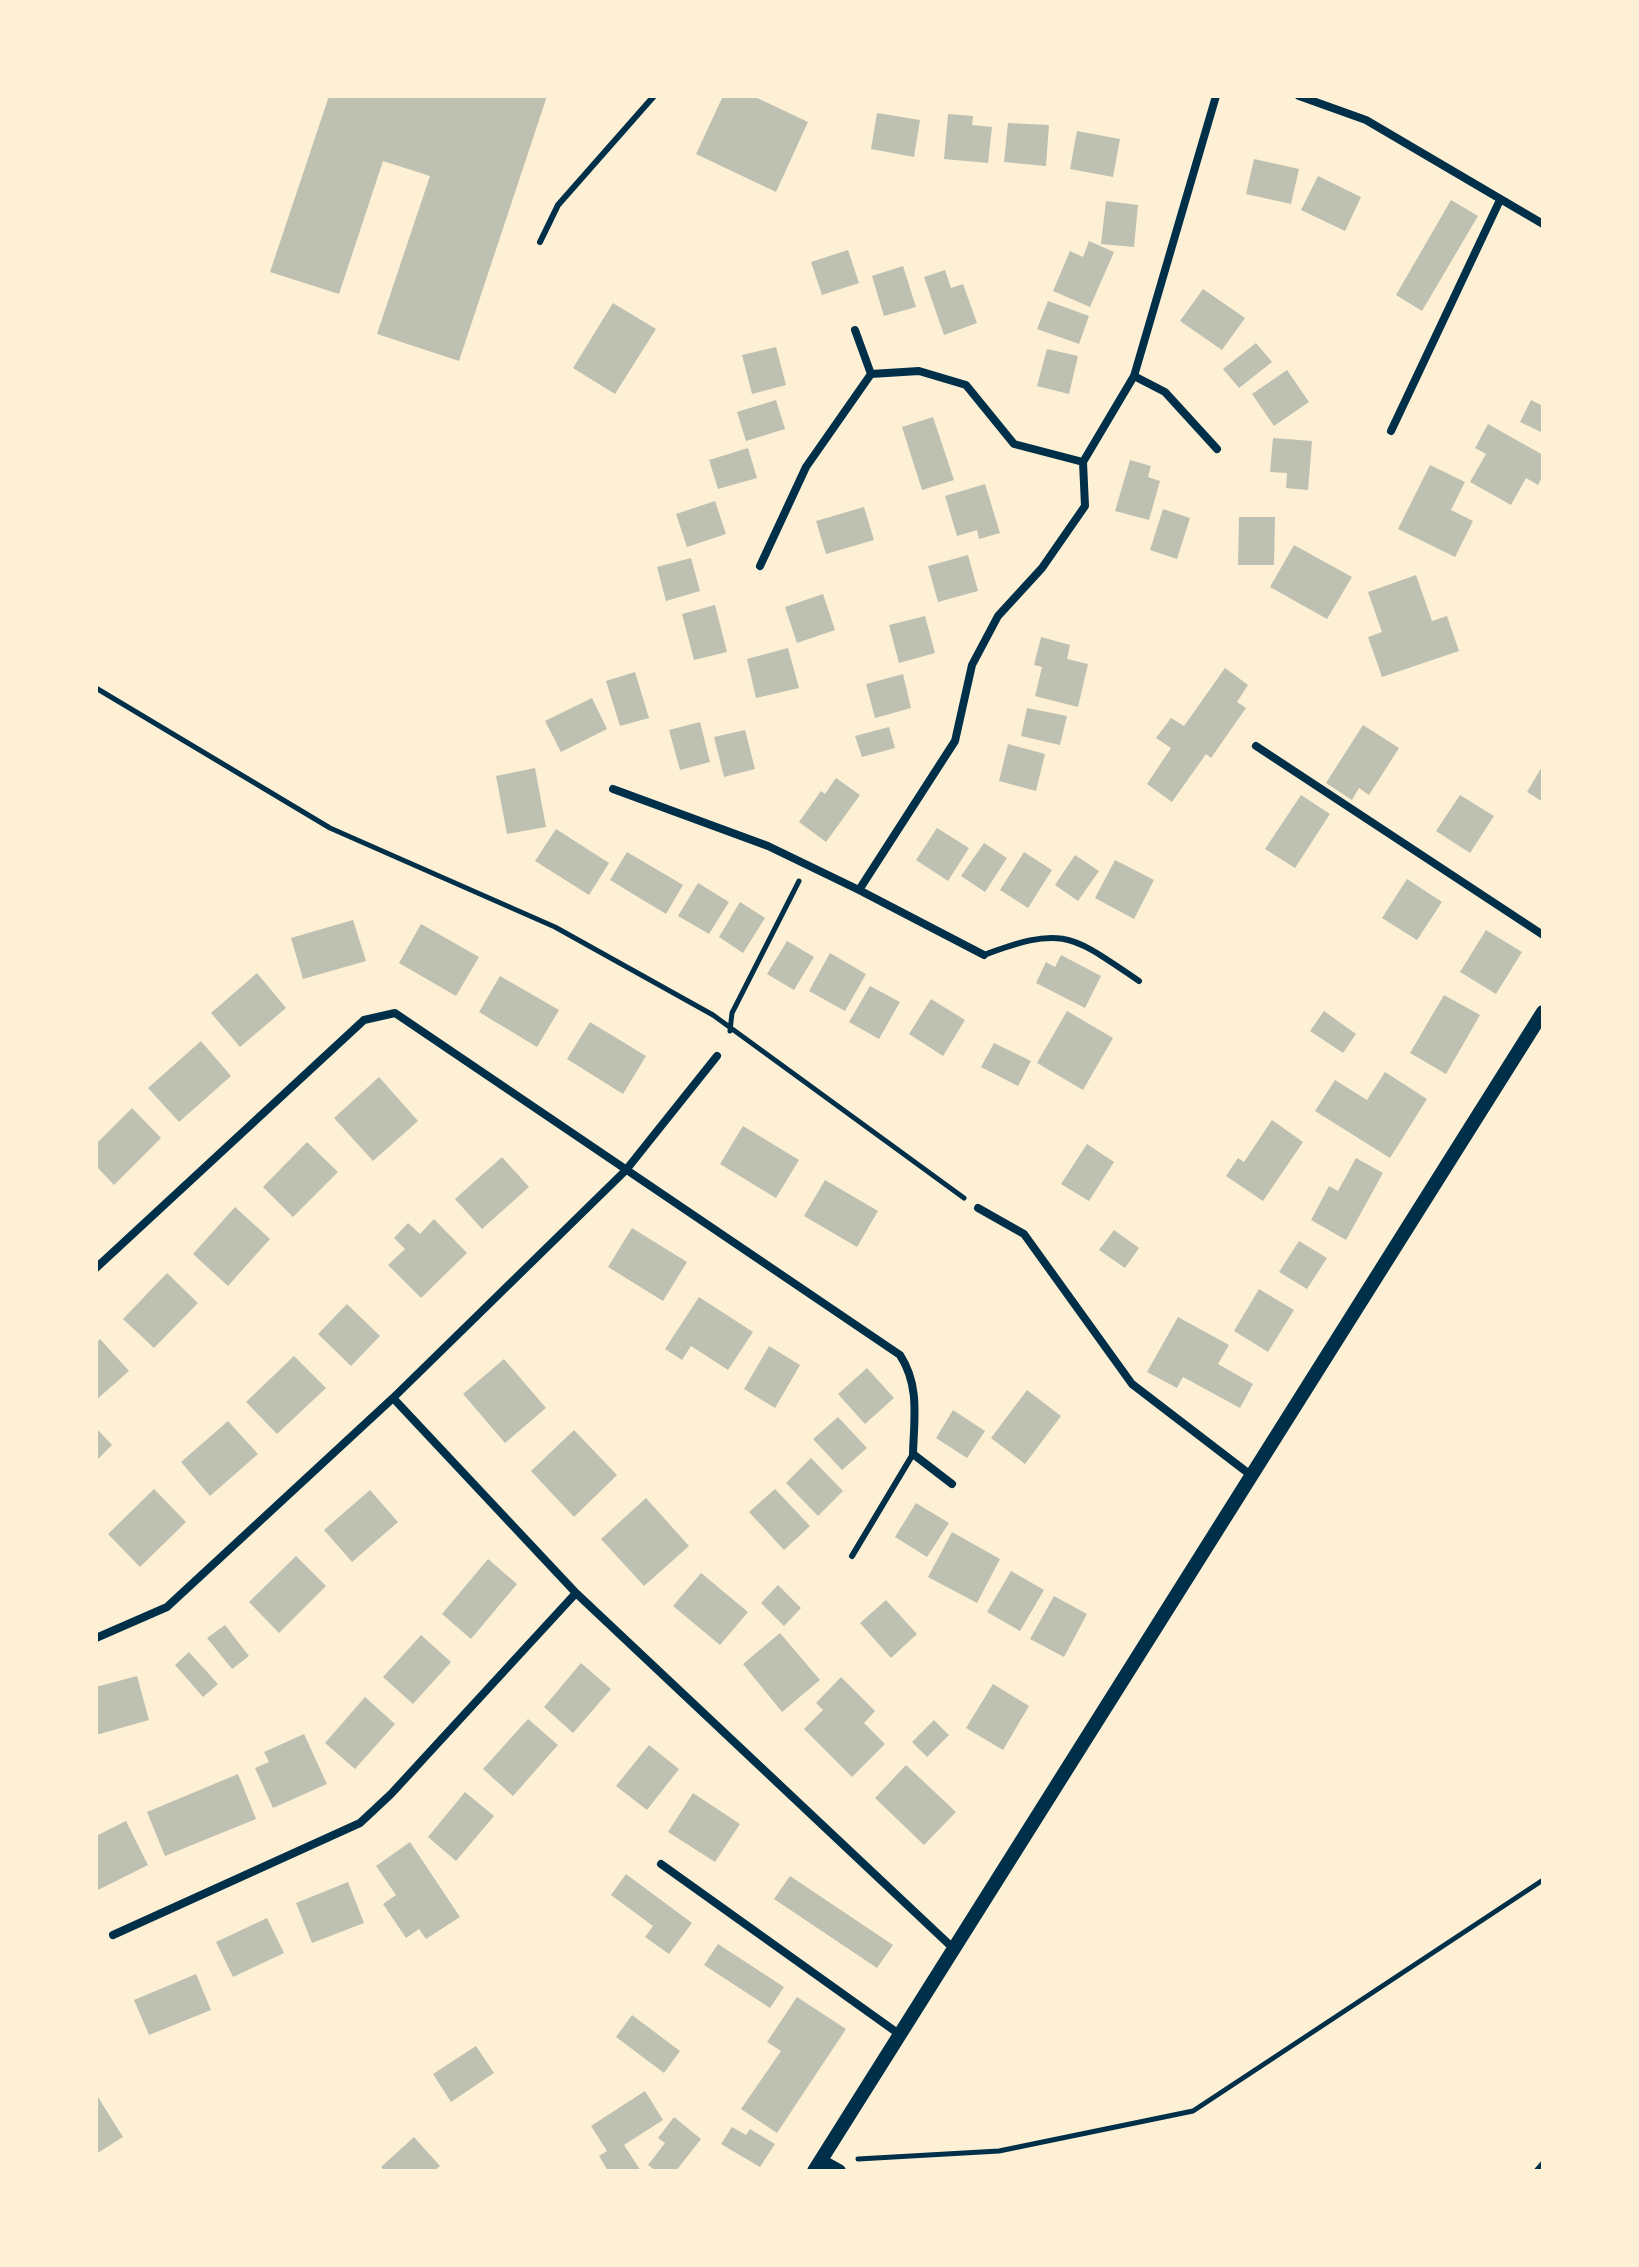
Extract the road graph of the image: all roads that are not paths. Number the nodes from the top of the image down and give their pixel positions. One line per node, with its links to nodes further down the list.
1 (654, 96): 6 (lane)
2 (1216, 96): 9 (street)
3 (1299, 96): 4 (street)
4 (1500, 200): 5 (street); 10 (street)
5 (1543, 224)
6 (540, 242)
7 (855, 330): 8 (street)
8 (871, 374): 12 (street); 13 (street)
9 (1134, 376): 11 (street); 12 (street)
10 (1391, 431)
11 (1217, 449)
12 (1083, 462): 16 (street)
13 (760, 566)
14 (1256, 746): 17 (street)
15 (613, 789): 16 (street)
16 (859, 890): 18 (street)
17 (1543, 935)
18 (984, 955): 19 (lane)
19 (1139, 981)
20 (1543, 1012): 27 (street)
21 (717, 1056): 22 (street)
22 (626, 1170): 24 (street); 25 (street); 26 (street)
23 (978, 1208): 27 (street)
24 (96, 1268)
25 (393, 1398): 30 (street); 31 (street)
26 (913, 1454): 28 (street); 29 (lane)
27 (1252, 1476): 34 (street)
28 (952, 1484)
29 (852, 1556)
30 (576, 1593): 33 (street); 34 (street)
31 (96, 1638)
32 (661, 1864): 35 (street)
33 (113, 1935)
34 (954, 1949): 35 (street)
35 (899, 2034): 36 (street)
36 (818, 2166): 37 (street)
37 (839, 2171)

